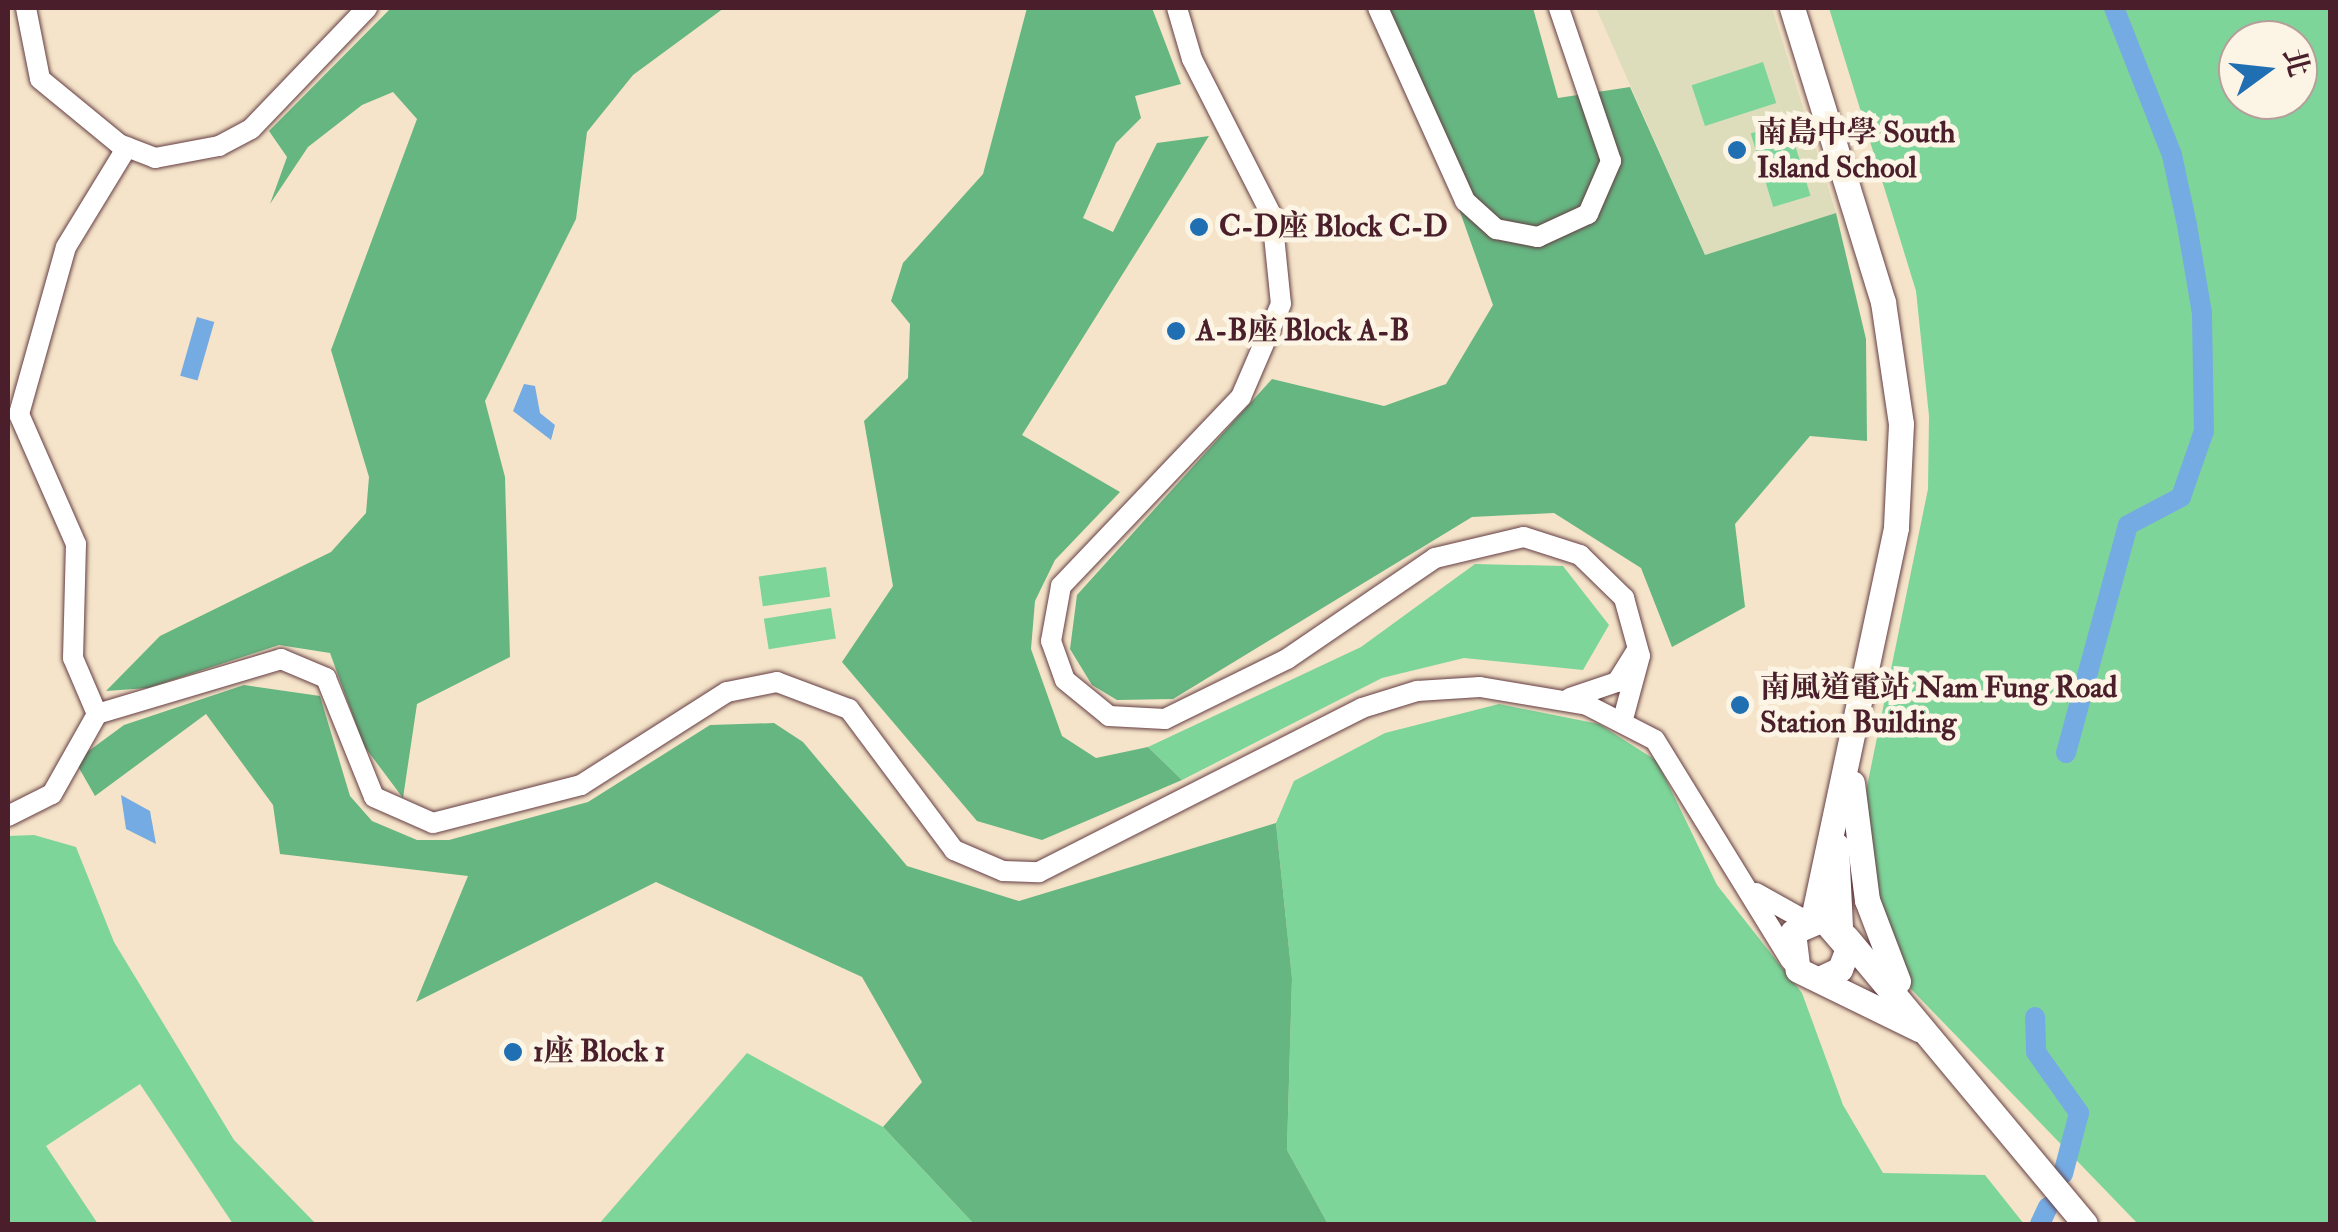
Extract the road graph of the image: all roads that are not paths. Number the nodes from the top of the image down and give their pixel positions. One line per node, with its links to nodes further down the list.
1 (26, 8): 7 (street)
2 (367, 8): 7 (street)
3 (1177, 8): 8 (street)
4 (1378, 8): 5 (street)
5 (1558, 8)
6 (1792, 8): 12 (main road)
7 (126, 147): 10 (street)
8 (1639, 642): 9 (street); 11 (street)
9 (1558, 699): 10 (street); 11 (street)
10 (97, 714): 13 (street)
11 (1623, 720): 15 (street)
12 (1852, 733): 14 (main road); 20 (main road)
13 (8, 816)
14 (1835, 820): 16 (main road); 17 (main road)
15 (1737, 875): 16 (street); 18 (street)
16 (1810, 920): 17 (main road); 18 (main road)
17 (1843, 932): 19 (main road); 20 (main road)
18 (1792, 961): 19 (main road)
19 (1819, 979): 20 (main road)
20 (1928, 1034): 21 (main road)
21 (2085, 1224)

